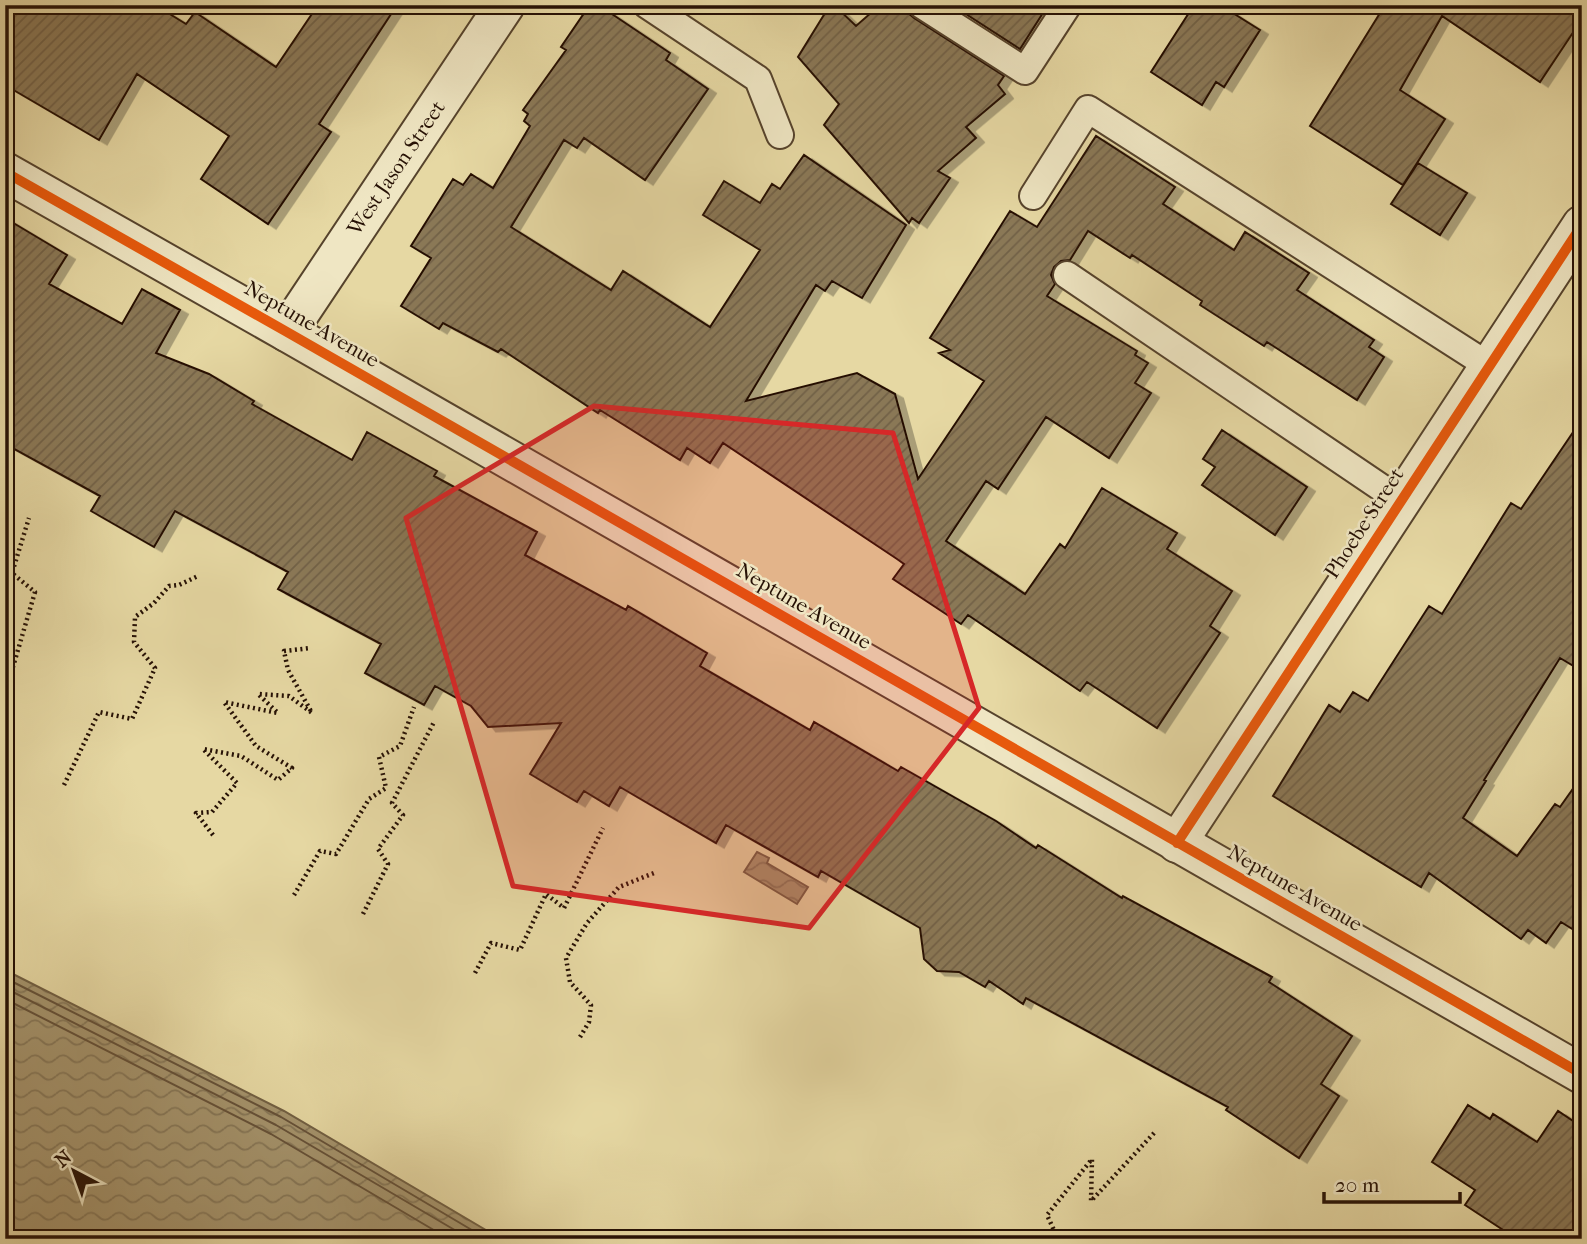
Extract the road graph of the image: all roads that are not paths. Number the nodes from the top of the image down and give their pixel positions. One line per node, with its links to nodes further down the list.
1 (505, 5): 10 (street, West Jason Street)
2 (647, 5): 5 (lane)
3 (922, 5): 4 (lane)
4 (1068, 5)
5 (780, 135)
6 (5, 172): 10 (street, Neptune Avenue)
7 (1033, 196): 11 (lane)
8 (1582, 225): 11 (street, Phoebe Street)
9 (1067, 275): 12 (lane)
10 (287, 332): 13 (street, Neptune Avenue)
11 (1489, 366): 12 (street, Phoebe Street)
12 (1401, 501): 13 (street, Phoebe Street)
13 (1177, 843): 14 (street, Neptune Avenue)
14 (1582, 1074)

